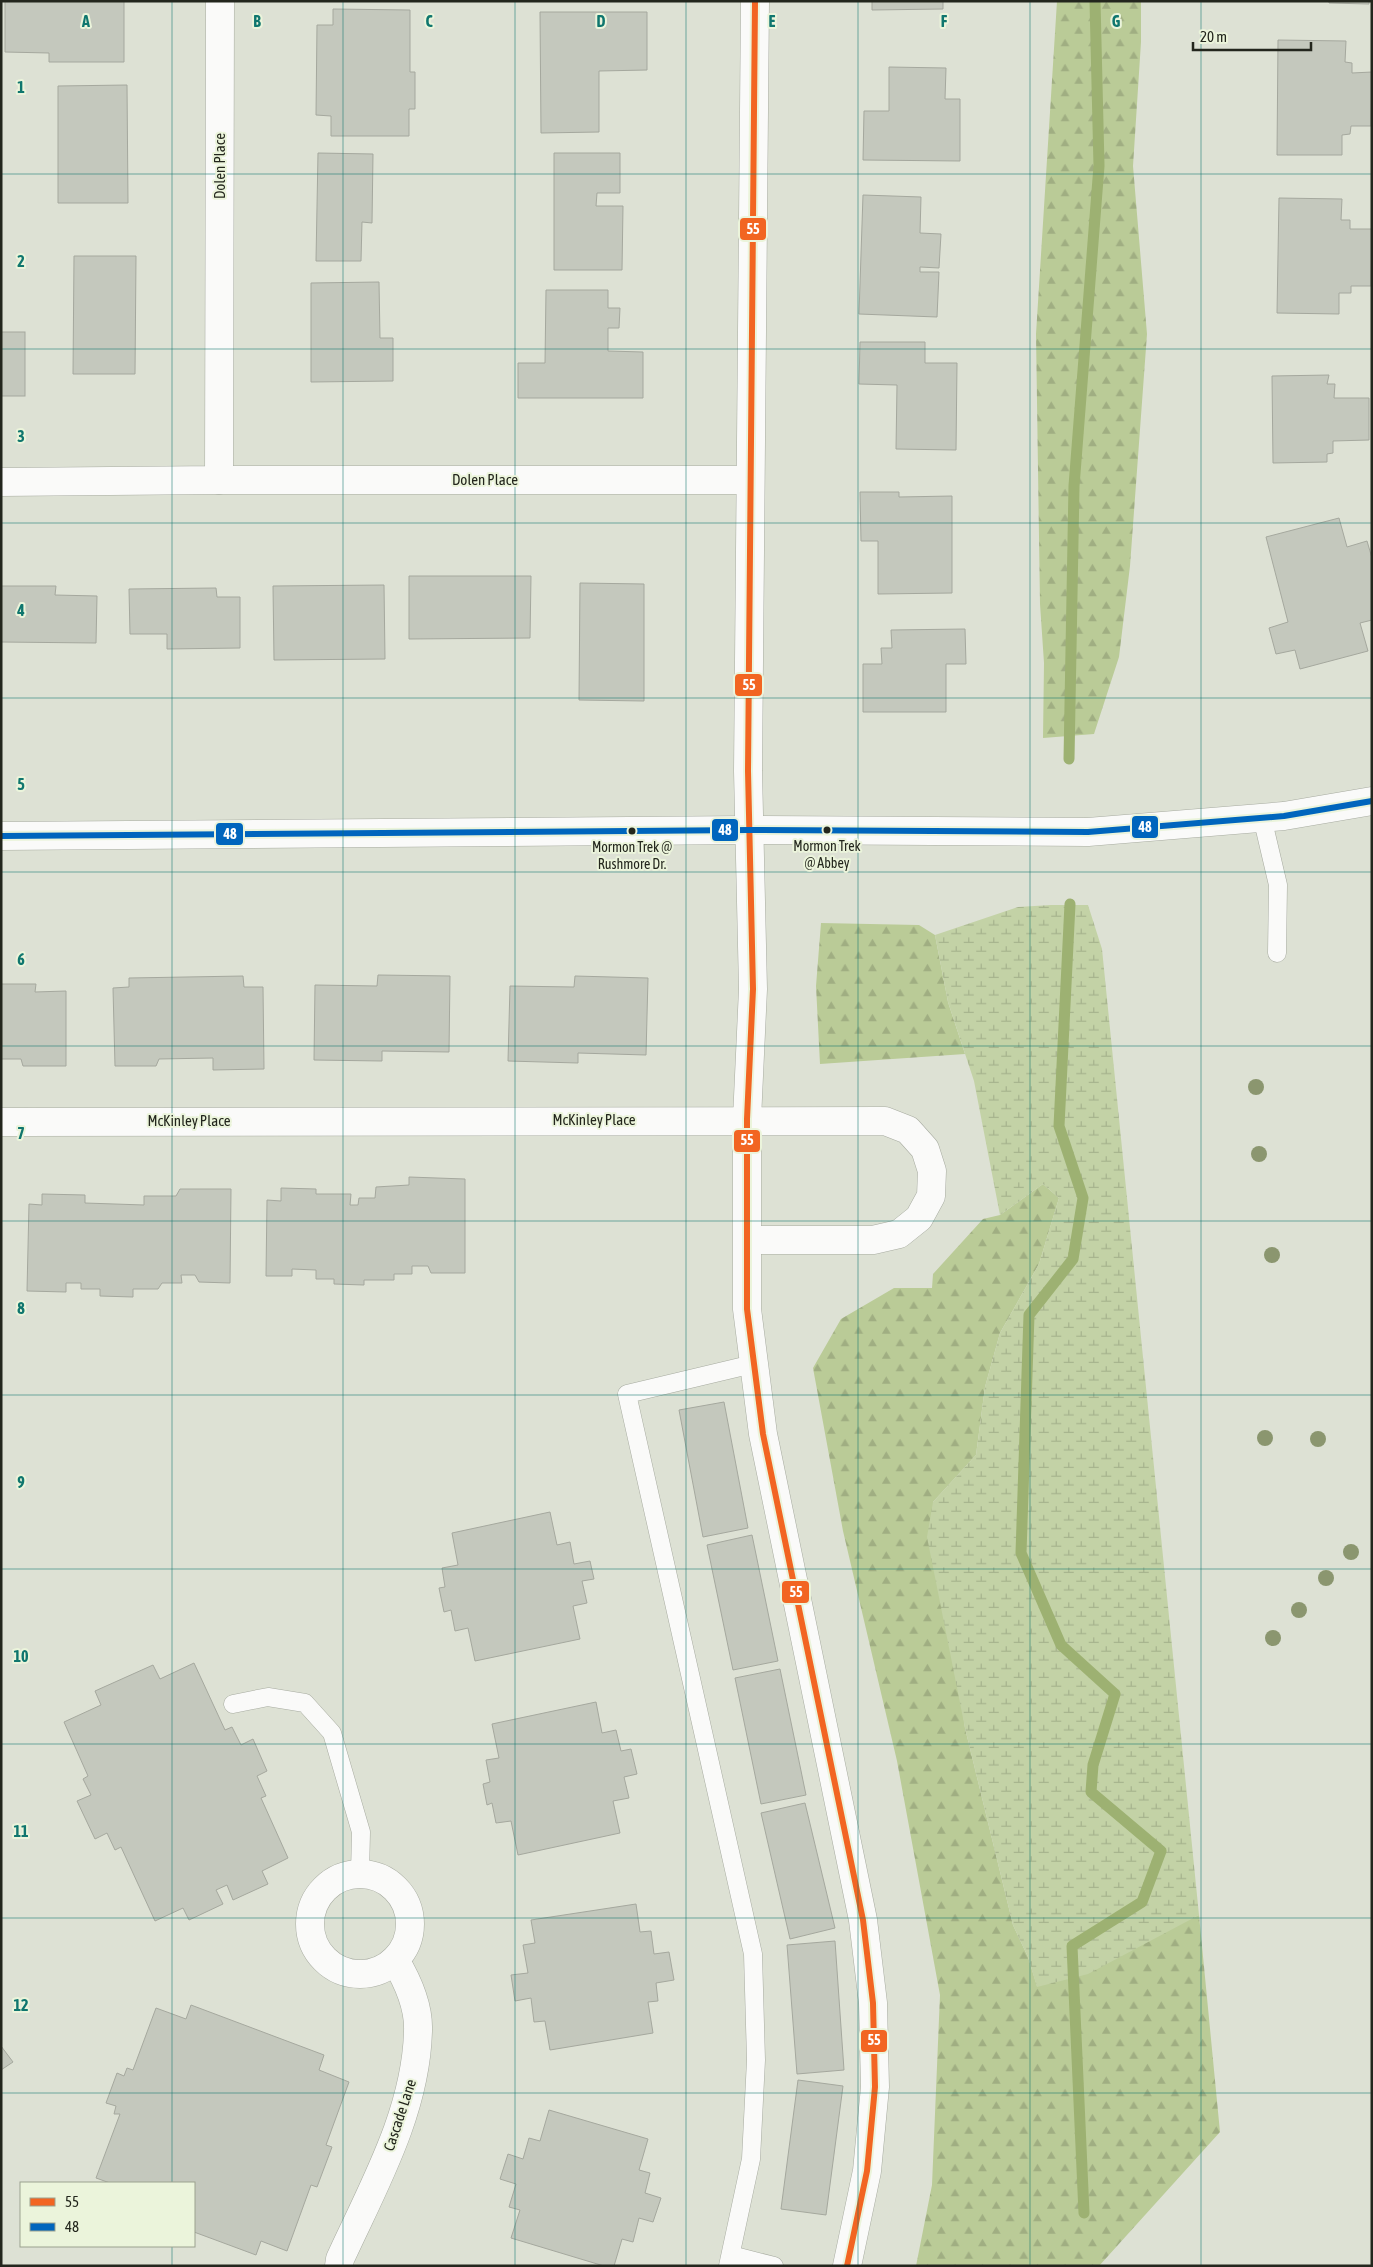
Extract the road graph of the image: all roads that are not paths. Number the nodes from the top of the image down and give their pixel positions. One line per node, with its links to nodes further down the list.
1 (220, 1): 3 (street, Dolen Place)
2 (755, 1): 4 (street)
3 (219, 480): 4 (street, Dolen Place); 5 (street, Dolen Place)
4 (750, 480): 8 (street)
5 (1, 482)
6 (1372, 801): 7 (street)
7 (1262, 818): 8 (street); 10 (lane)
8 (750, 830): 9 (street); 11 (street)
9 (1, 836)
10 (1277, 953)
11 (747, 1120): 12 (street, McKinley Place); 13 (street); 13 (street, McKinley Place)
12 (1, 1122)
13 (748, 1240): 14 (street)
14 (753, 1364): 18 (lane); 21 (street)
15 (233, 1704): 16 (lane)
16 (360, 1874): 17 (street); 17 (street)
17 (395, 1960): 19 (street, Cascade Lane)
18 (729, 2260): 20 (lane)
19 (339, 2266)
20 (774, 2266)
21 (847, 2266)

